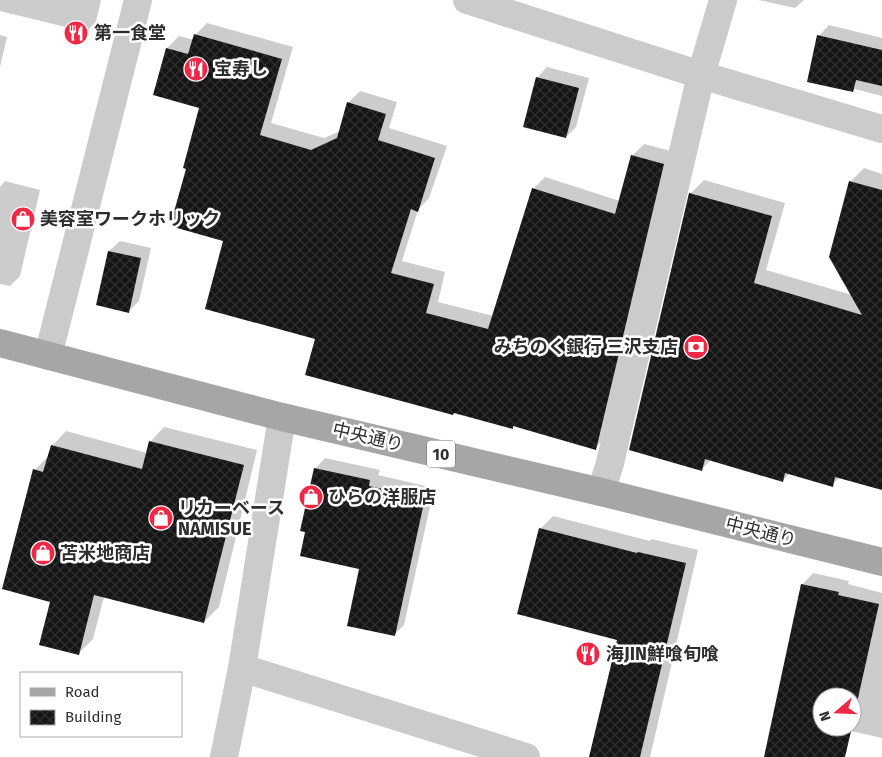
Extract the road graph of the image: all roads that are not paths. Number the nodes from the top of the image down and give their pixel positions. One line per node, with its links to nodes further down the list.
1 (138, 0): 7 (street)
2 (467, 0): 4 (street)
3 (724, 0): 4 (street)
4 (701, 75): 5 (street); 9 (street)
5 (882, 129)
6 (0, 343): 7 (main road, 中央通り / 10)
7 (48, 356): 8 (main road, 中央通り / 10)
8 (282, 417): 9 (main road, 中央通り / 10); 11 (street)
9 (601, 492): 10 (main road, 中央通り / 10)
10 (882, 562)
11 (242, 668): 12 (street); 13 (street)
12 (224, 757)
13 (526, 757)

